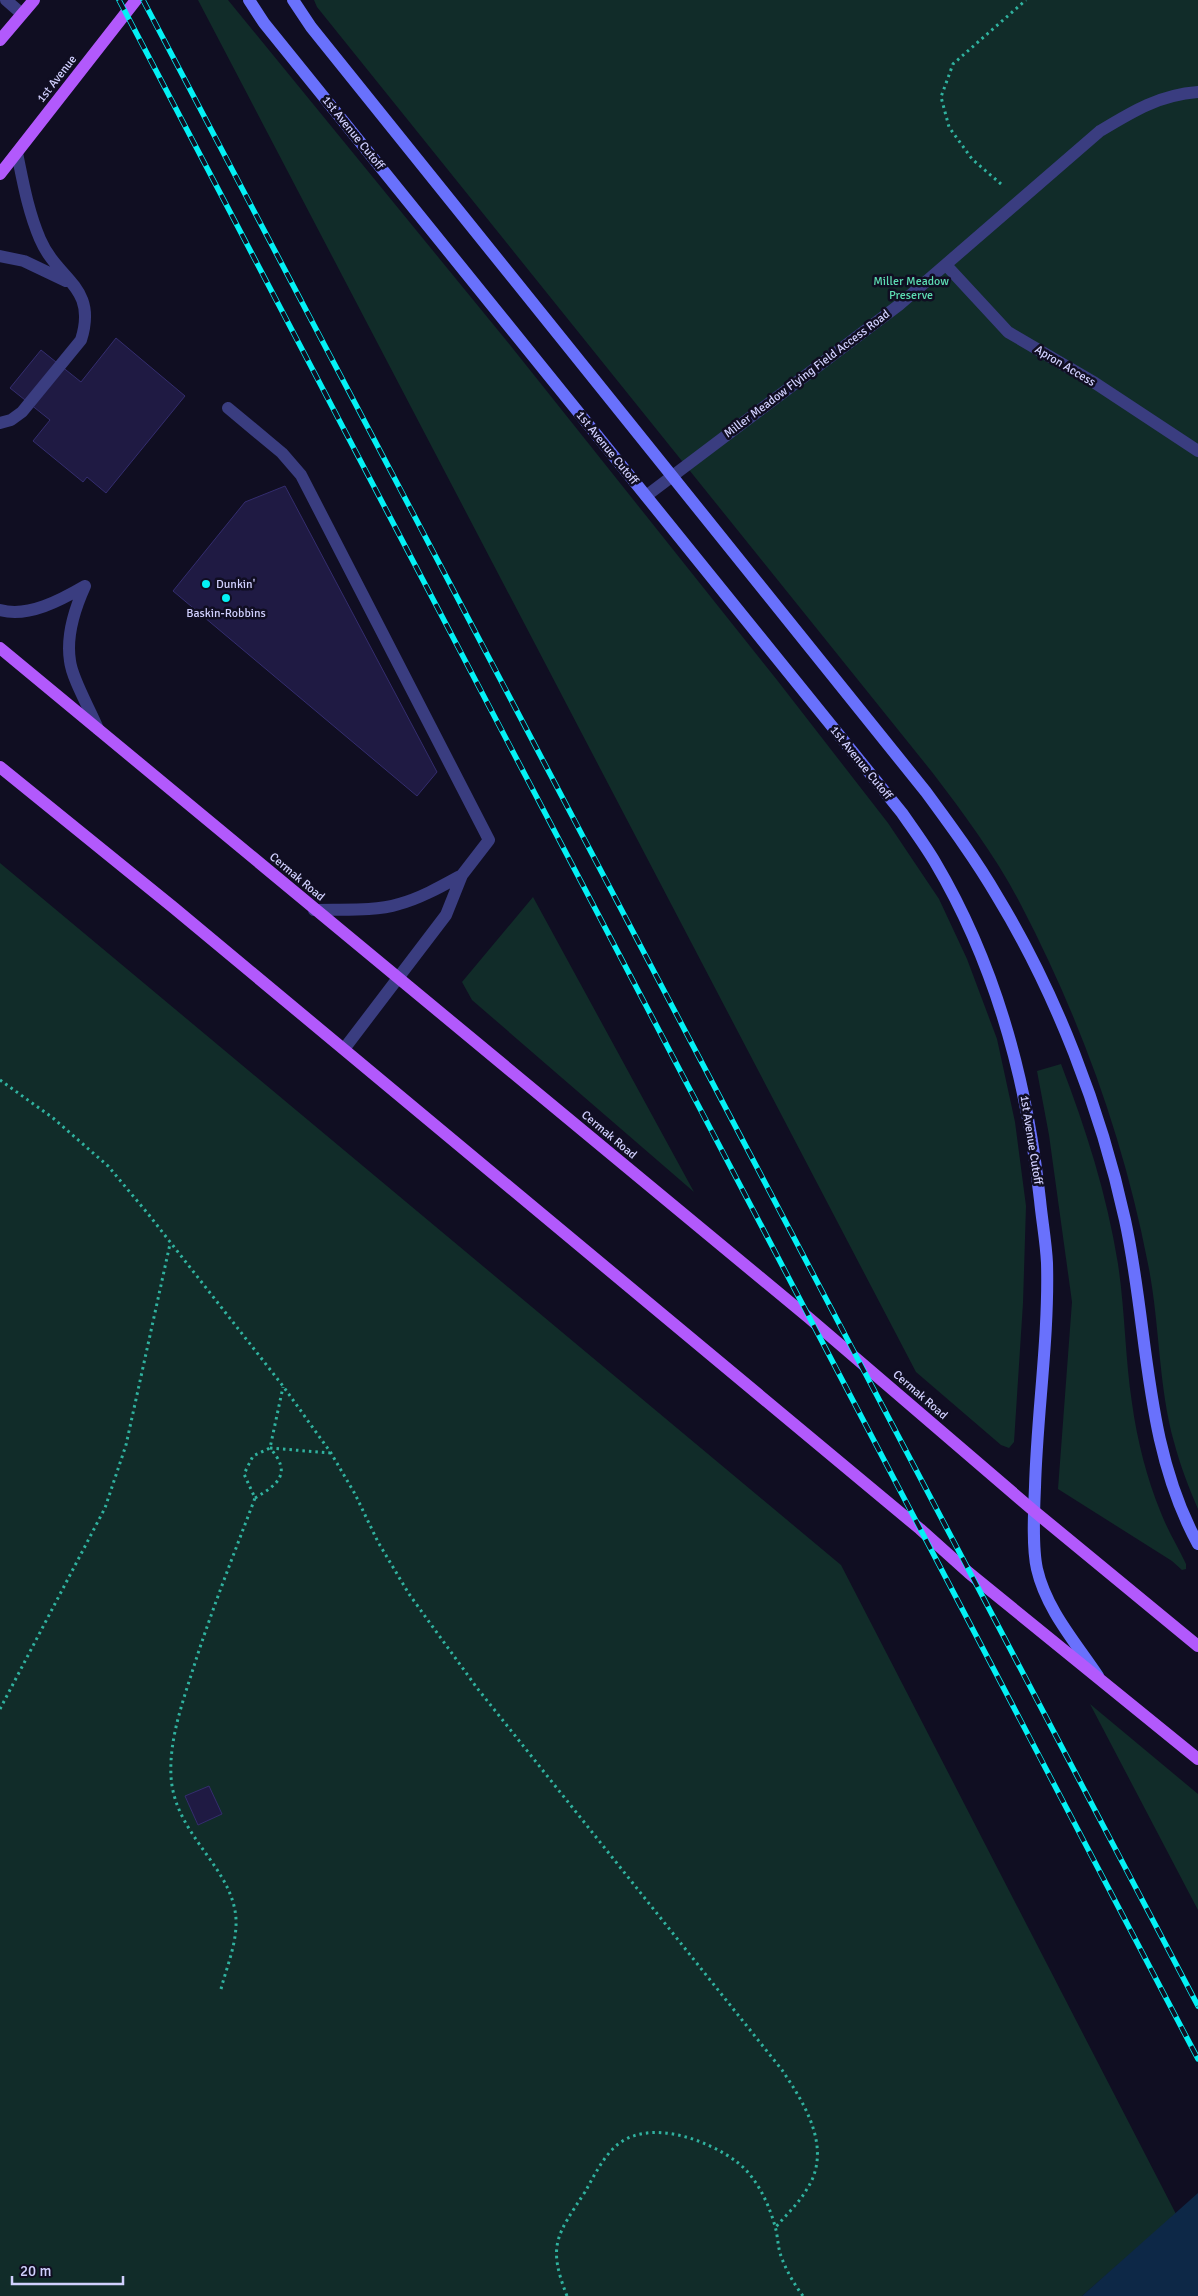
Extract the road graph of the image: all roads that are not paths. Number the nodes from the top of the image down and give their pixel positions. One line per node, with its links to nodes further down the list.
1 (6, 0): 6 (lane)
2 (34, 0): 6 (main road)
3 (136, 0): 9 (main road, 1st Avenue)
4 (249, 0): 18 (main road, 1st Avenue Cutoff)
5 (294, 0): 17 (main road)
6 (22, 14): 7 (main road)
7 (0, 40)
8 (1198, 92): 12 (lane, Miller Meadow Flying Field Access Road)
9 (17, 153): 10 (main road, 1st Avenue); 13 (lane)
10 (0, 174)
11 (0, 256): 13 (lane)
12 (946, 265): 16 (lane, Apron Access); 17 (lane, Miller Meadow Flying Field Access Road)
13 (75, 286): 15 (lane)
14 (228, 408): 23 (lane)
15 (0, 423)
16 (1198, 451)
17 (672, 477): 18 (lane, Miller Meadow Flying Field Access Road); 28 (main road)
18 (646, 496): 27 (main road, 1st Avenue Cutoff)
19 (0, 610): 21 (lane)
20 (0, 648): 21 (main road, Cermak Road)
21 (98, 729): 24 (main road, Cermak Road)
22 (0, 767): 26 (main road)
23 (462, 875): 24 (lane); 25 (lane)
24 (314, 910): 25 (main road, Cermak Road)
25 (397, 978): 26 (lane); 27 (main road, Cermak Road)
26 (344, 1050): 30 (main road)
27 (1034, 1511): 29 (main road, Cermak Road); 30 (main road, 1st Avenue Cutoff)
28 (1198, 1544)
29 (1198, 1646)
30 (1101, 1680): 31 (main road)
31 (1198, 1759)

